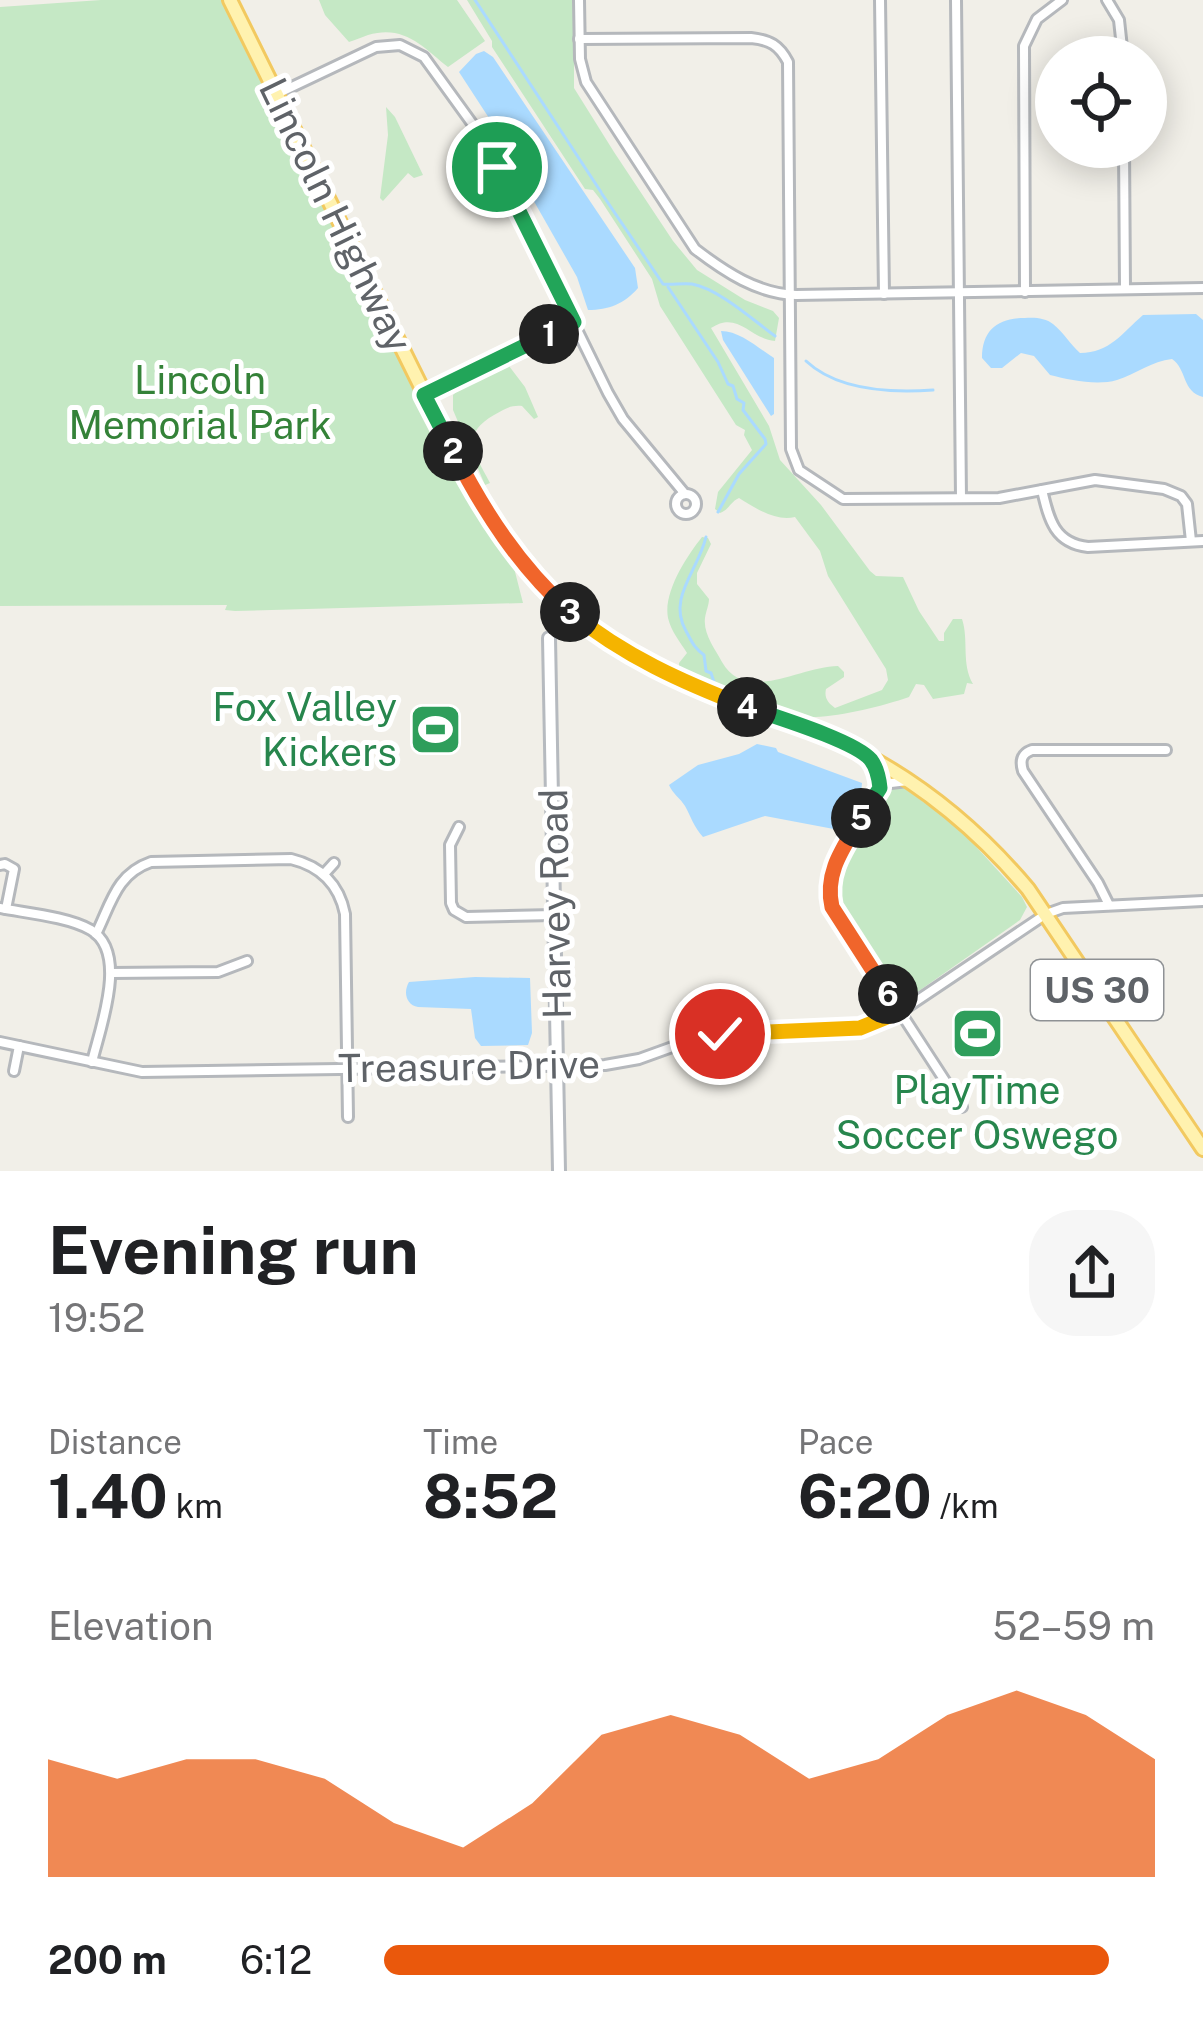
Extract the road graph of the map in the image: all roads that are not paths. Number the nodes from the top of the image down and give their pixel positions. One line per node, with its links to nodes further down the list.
1 (230, 0): 9 (main road, Lincoln Highway / US 30)
2 (579, 0): 8 (street)
3 (880, 0): 15 (street)
4 (956, 0): 14 (street)
5 (1062, 0): 13 (street)
6 (1108, 0): 7 (street)
7 (1121, 36)
8 (579, 40): 16 (street); 16 (street)
9 (277, 94): 17 (street); 18 (main road, Lincoln Highway / US 30)
10 (1124, 168): 12 (street)
11 (1203, 289): 12 (street)
12 (1125, 290): 13 (street)
13 (1025, 292): 14 (street)
14 (958, 293): 15 (street); 21 (street)
15 (884, 294): 16 (street)
16 (790, 295): 21 (street)
17 (574, 322): 18 (street); 20 (street)
18 (424, 395): 26 (main road, Lincoln Highway / US 30)
19 (1042, 490): 21 (street); 22 (street); 22 (street)
20 (685, 494)
21 (961, 498)
22 (1191, 541): 23 (street)
23 (1203, 541)
24 (549, 638): 37 (street, Harvey Road)
25 (1166, 750): 34 (street)
26 (869, 757): 27 (main road, Lincoln Highway / US 30); 28 (street)
27 (910, 782): 28 (street); 36 (main road, Lincoln Highway / US 30)
28 (880, 788): 41 (street)
29 (459, 827): 37 (street)
30 (334, 863): 32 (street)
31 (0, 865): 35 (street)
32 (324, 874): 38 (street); 46 (street)
33 (1203, 902): 34 (street)
34 (1109, 905): 36 (street)
35 (3, 908): 38 (street)
36 (1046, 914): 41 (street, Treasure Drive); 50 (main road, Lincoln Highway / US 30)
37 (554, 915): 45 (street, Harvey Road)
38 (96, 934): 40 (street)
39 (247, 961): 40 (street)
40 (111, 973): 44 (street)
41 (899, 1012): 45 (street, Treasure Drive); 48 (street)
42 (0, 1042): 43 (street, Treasure Drive)
43 (19, 1046): 44 (street, Treasure Drive); 47 (street)
44 (92, 1062): 46 (street, Treasure Drive)
45 (557, 1065): 46 (street, Treasure Drive); 51 (street, Harvey Road)
46 (347, 1069): 49 (street)
47 (14, 1071)
48 (962, 1107)
49 (348, 1117)
50 (1203, 1149)
51 (559, 1171)

